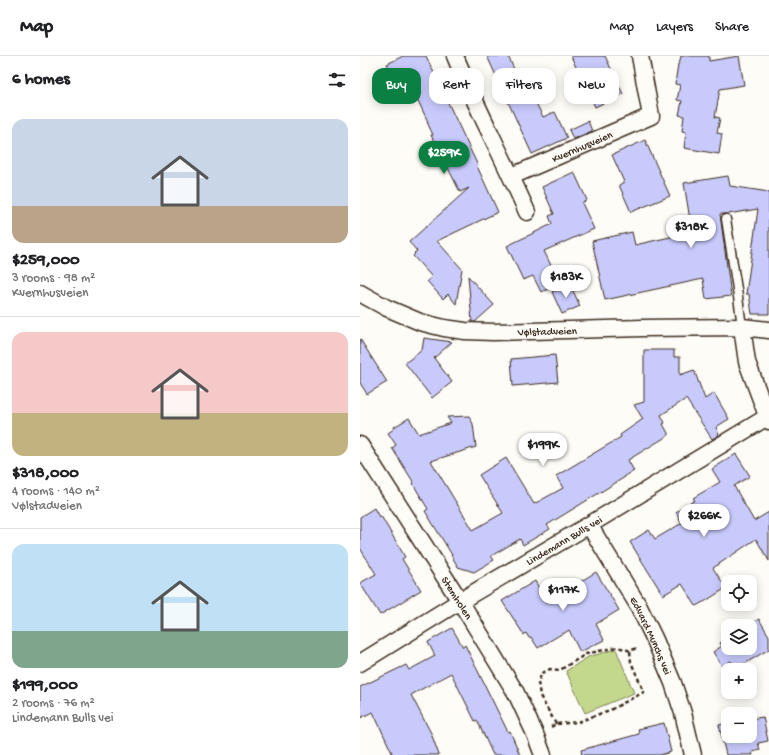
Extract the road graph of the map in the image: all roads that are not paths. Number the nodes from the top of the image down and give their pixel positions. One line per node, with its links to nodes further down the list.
1 (455, 56): 3 (street)
2 (640, 56): 3 (street, Kvernhusveien)
3 (512, 176): 4 (street)
4 (527, 212)
5 (726, 219): 7 (lane)
6 (360, 293): 7 (street, Vølstadveien)
7 (742, 327): 8 (street, Vølstadveien); 9 (street)
8 (769, 330)
9 (768, 419): 11 (street, Lindemann Bulls vei)
10 (360, 445): 12 (street, Stemholen)
11 (589, 525): 12 (street, Lindemann Bulls vei); 15 (street, Edvard Munchs vei)
12 (460, 601): 13 (street, Lindemann Bulls vei); 14 (street, Stemholen)
13 (360, 663)
14 (543, 755)
15 (693, 755)

